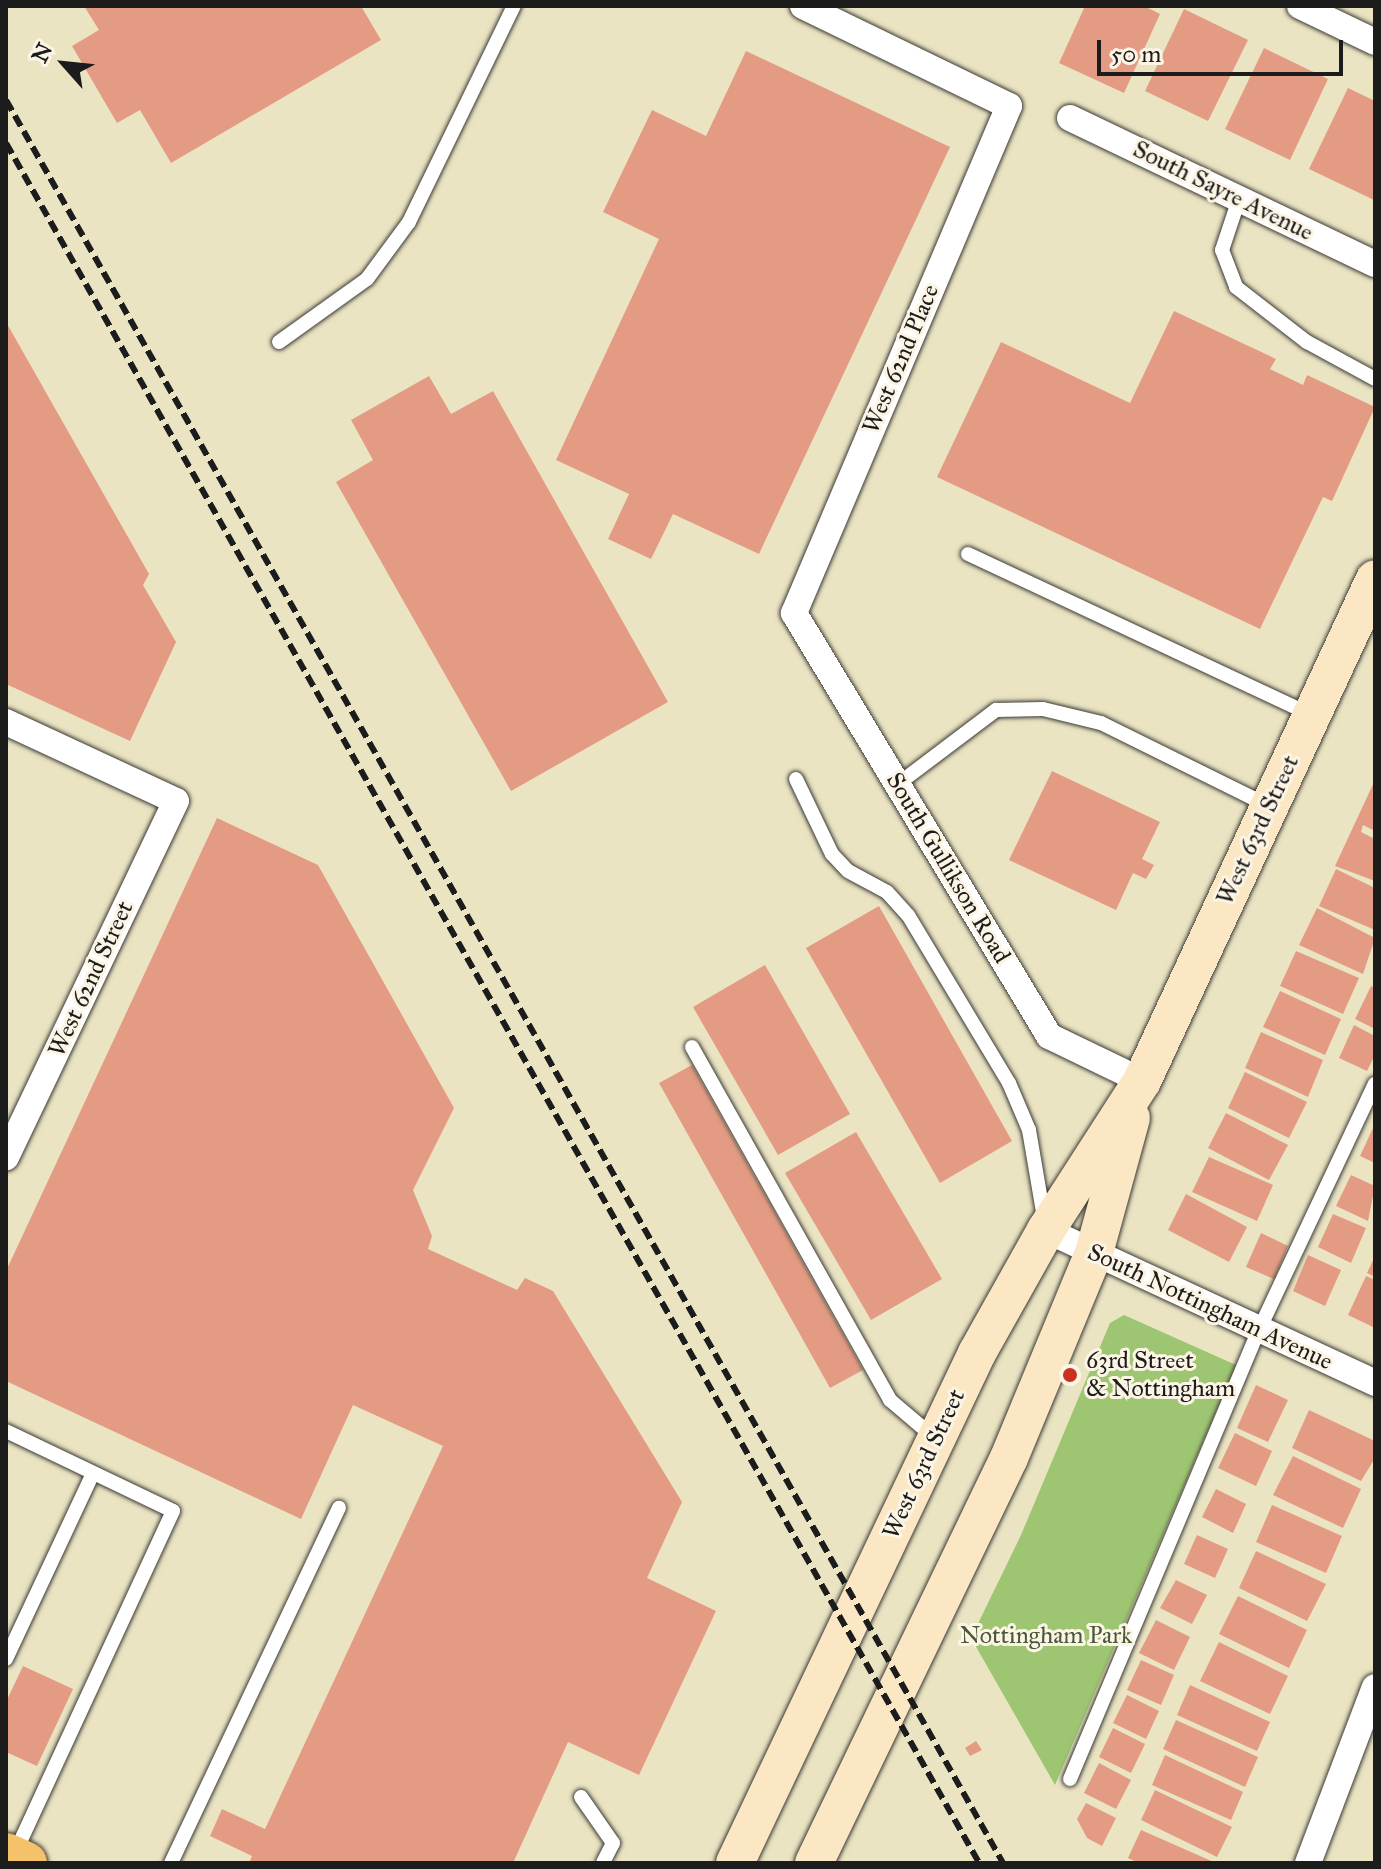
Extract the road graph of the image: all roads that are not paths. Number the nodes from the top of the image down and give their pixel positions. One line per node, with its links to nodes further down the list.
1 (514, 6): 8 (lane)
2 (803, 6): 12 (street, West 62nd Place)
3 (1300, 6): 4 (street)
4 (1375, 42)
5 (1070, 118): 6 (street, South Sayre Avenue)
6 (1239, 199): 7 (street, South Sayre Avenue); 9 (lane)
7 (1375, 264)
8 (279, 342)
9 (1375, 379)
10 (968, 554): 13 (lane)
11 (1375, 579): 13 (main road, West 63rd Street)
12 (794, 613): 16 (street, South Gullikson Road)
13 (1311, 715): 17 (main road, West 63rd Street)
14 (6, 722): 21 (street, West 62nd Street)
15 (796, 779): 22 (lane)
16 (898, 784): 17 (lane); 19 (street, South Gullikson Road)
17 (1269, 806): 19 (main road, West 63rd Street)
18 (692, 1047): 27 (lane)
19 (1142, 1081): 22 (main road, West 63rd Street); 23 (main road, West 63rd Street)
20 (1375, 1084): 24 (lane)
21 (6, 1158)
22 (1046, 1230): 23 (street, South Nottingham Avenue); 27 (main road, West 63rd Street)
23 (1094, 1253): 24 (street, South Nottingham Avenue); 38 (main road, West 63rd Street)
24 (1259, 1330): 25 (street, South Nottingham Avenue); 32 (lane)
25 (1375, 1383)
26 (6, 1431): 28 (lane)
27 (936, 1439): 37 (main road, West 63rd Street)
28 (93, 1473): 30 (lane); 34 (lane)
29 (339, 1508): 35 (lane)
30 (6, 1659)
31 (1375, 1687): 39 (street)
32 (1070, 1779)
33 (581, 1797): 36 (lane)
34 (15, 1858)
35 (171, 1863)
36 (603, 1863)
37 (735, 1863)
38 (814, 1863)
39 (1308, 1863)

